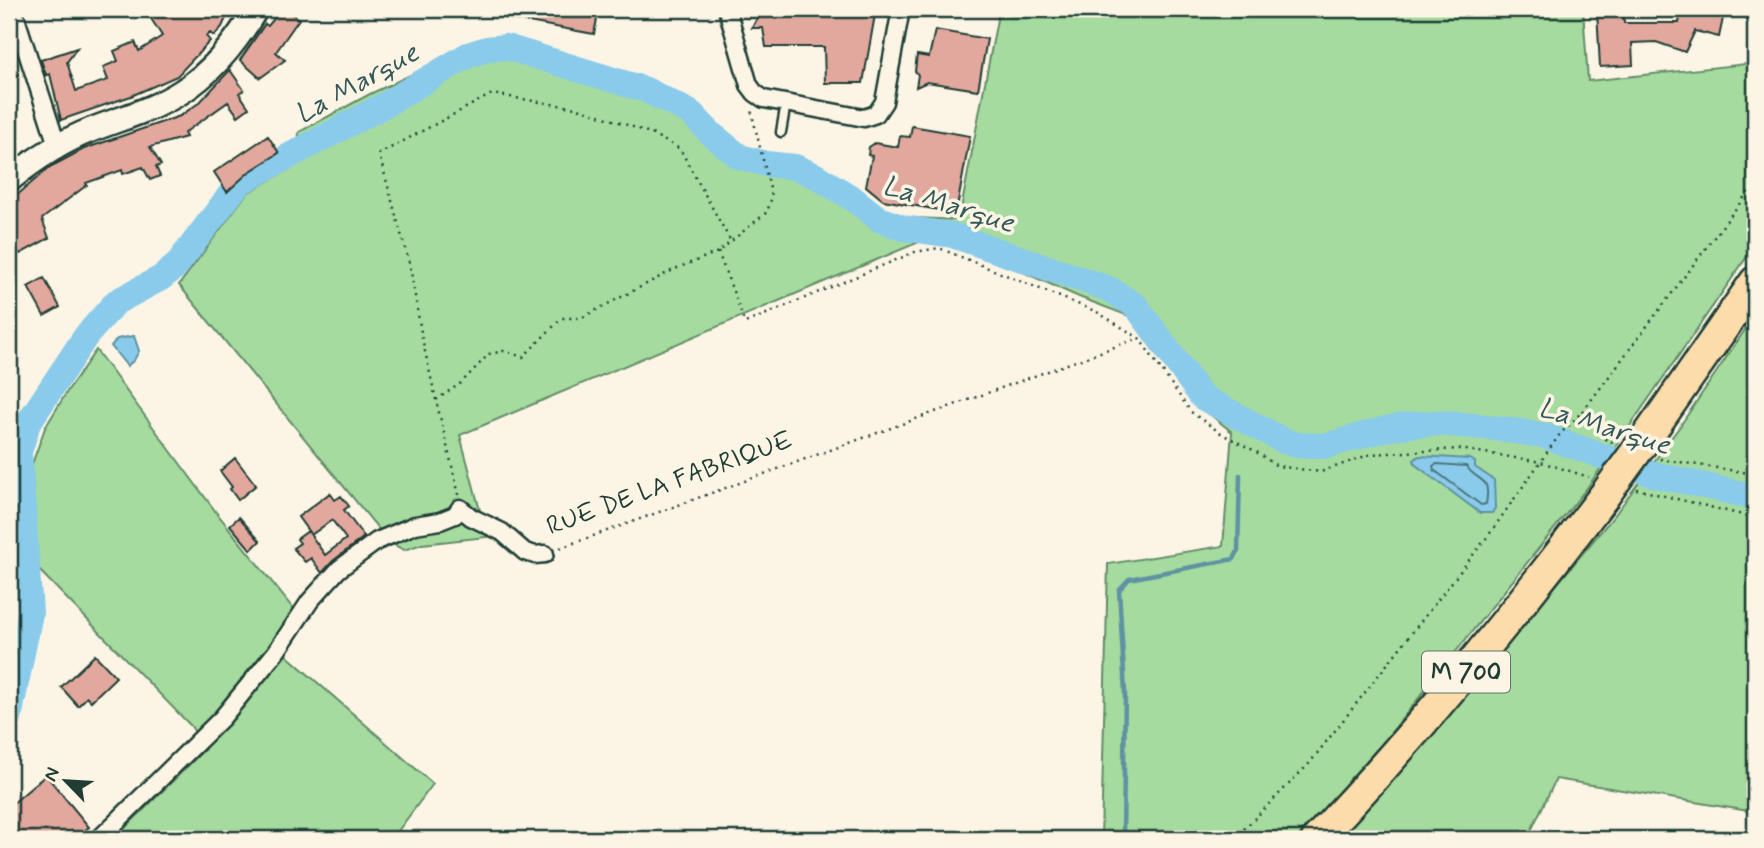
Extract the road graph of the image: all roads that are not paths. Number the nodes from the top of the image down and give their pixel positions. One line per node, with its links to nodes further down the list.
1 (13, 9): 7 (street)
2 (256, 9): 7 (street)
3 (727, 9): 5 (street)
4 (901, 9): 5 (street)
5 (786, 103): 6 (lane)
6 (782, 132)
7 (57, 145): 8 (street)
8 (9, 180)
9 (1755, 282): 12 (highway, M 700, bridge)
10 (545, 554): 11 (street, RUE DE LA FABRIQUE)
11 (99, 839)
12 (1317, 839)

